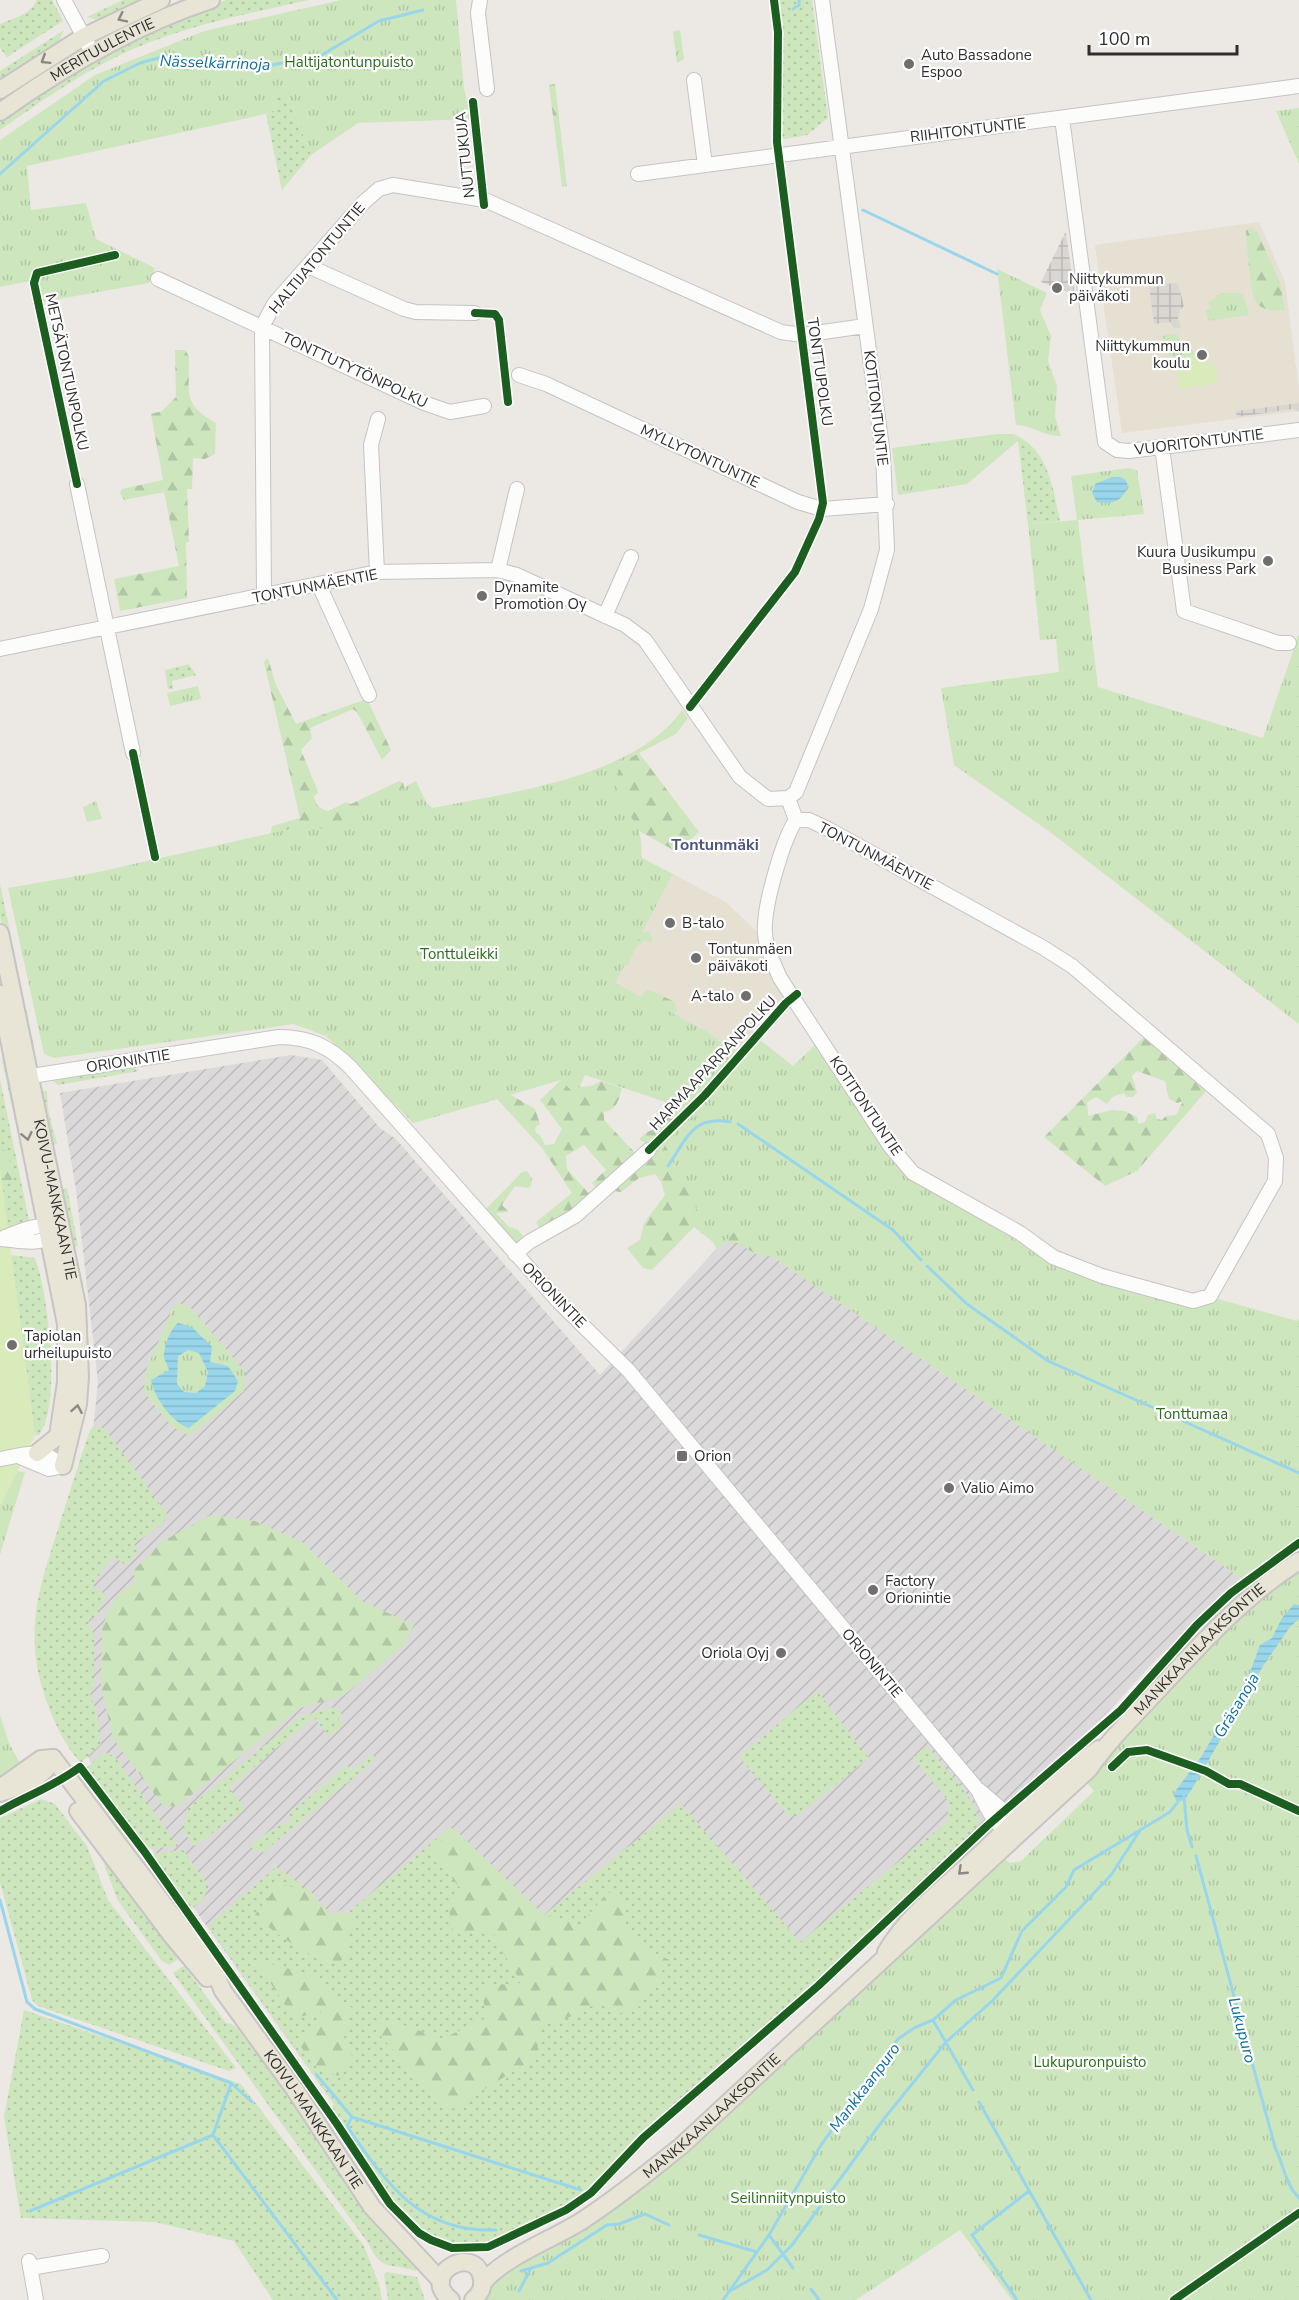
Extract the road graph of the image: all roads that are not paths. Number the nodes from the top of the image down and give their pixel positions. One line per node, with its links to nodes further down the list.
1 (64, 0): 6 (street)
2 (161, 0): 6 (main road, MERITUULENTIE, one-way to 6)
3 (211, 0): 7 (main road, MERITUULENTIE)
4 (480, 0): 10 (street)
5 (822, 0): 14 (street, KOTITONTUNTIE)
6 (83, 36): 7 (street); 11 (main road, MERITUULENTIE, one-way to 11)
7 (92, 52): 12 (main road, MERITUULENTIE)
8 (694, 80): 15 (street)
9 (1299, 86): 13 (street, RIIHITONTUNTIE)
10 (487, 89)
11 (0, 90)
12 (0, 112)
13 (1062, 118): 14 (street, RIIHITONTUNTIE); 26 (street, VUORITONTUNTIE)
14 (843, 146): 15 (street, RIIHITONTUNTIE); 20 (street, KOTITONTUNTIE)
15 (705, 165): 16 (street, RIIHITONTUNTIE)
16 (638, 174)
17 (308, 266): 19 (street); 20 (street, HALTIJATONTUNTIE); 21 (street, HALTIJATONTUNTIE)
18 (158, 279): 21 (street, TONTTUTYTÖNPOLKU)
19 (475, 313)
20 (865, 326): 29 (street, KOTITONTUNTIE)
21 (262, 327): 23 (street, TONTTUTYTÖNPOLKU); 34 (street, HALTIJATONTUNTIE)
22 (519, 375): 29 (street, MYLLYTONTUNTIE)
23 (484, 406)
24 (378, 419): 32 (street)
25 (1299, 430): 26 (street, VUORITONTUNTIE)
26 (1162, 447): 37 (street)
27 (77, 484): 36 (street)
28 (517, 489): 31 (street)
29 (887, 504): 41 (street, KOTITONTUNTIE)
30 (631, 557): 35 (street)
31 (498, 570): 32 (street, TONTUNMÄENTIE); 35 (street, TONTUNMÄENTIE)
32 (377, 572): 33 (street, TONTUNMÄENTIE)
33 (319, 585): 34 (street, TONTUNMÄENTIE); 39 (street)
34 (264, 596): 36 (street, TONTUNMÄENTIE)
35 (605, 616): 41 (street, TONTUNMÄENTIE)
36 (109, 628): 38 (street, TONTUNMÄENTIE); 40 (street)
37 (1289, 644)
38 (0, 649)
39 (369, 695)
40 (134, 753)
41 (788, 798): 42 (street)
42 (796, 820): 50 (street, KOTITONTUNTIE); 50 (street, TONTUNMÄENTIE)
43 (0, 933): 45 (main road, KOIVU-MANKKAAN TIE)
44 (0, 994): 45 (main road, KOIVU-MANKKAAN TIE)
45 (24, 1077): 47 (main road, KOIVU-MANKKAAN TIE); 49 (street, ORIONINTIE)
46 (649, 1150): 49 (street)
47 (53, 1231): 48 (street); 51 (main road, KOIVU-MANKKAAN TIE); 54 (main road, KOIVU-MANKKAAN TIE, one-way to 47)
48 (1, 1239)
49 (515, 1254): 59 (street, ORIONINTIE)
50 (1193, 1301)
51 (37, 1453): 52 (street); 54 (street)
52 (18, 1456): 53 (street); 54 (street)
53 (0, 1459)
54 (63, 1466)
55 (1299, 1561): 59 (main road, MANKKAANLAAKSONTIE)
56 (47, 1762): 57 (main road); 58 (main road); 63 (main road, KOIVU-MANKKAAN TIE)
57 (0, 1788)
58 (0, 1793)
59 (1012, 1830): 60 (main road, MANKKAANLAAKSONTIE)
60 (527, 2252): 62 (main road, MANKKAANLAAKSONTIE); 64 (main road, MANKKAANLAAKSONTIE)
61 (102, 2256): 65 (street)
62 (475, 2266): 63 (main road, MANKKAANLAAKSONTIE); 64 (main road)
63 (445, 2273): 66 (main road)
64 (482, 2284): 67 (main road)
65 (36, 2300)
66 (451, 2300)
67 (473, 2300)

